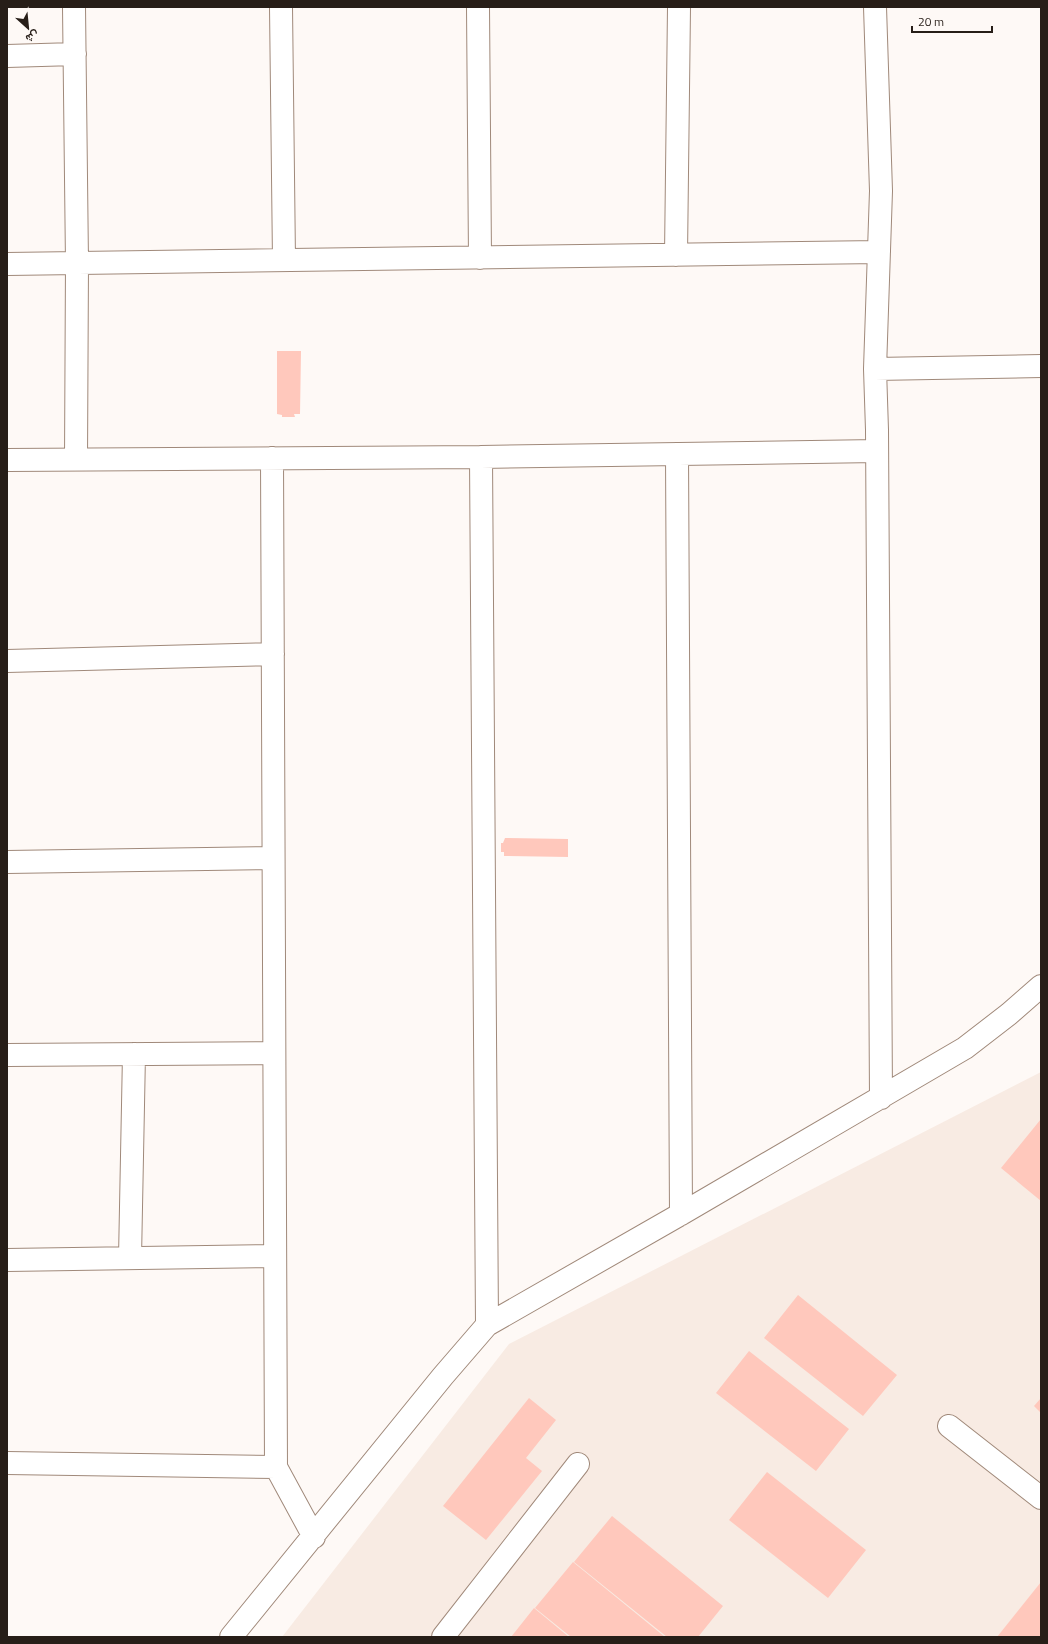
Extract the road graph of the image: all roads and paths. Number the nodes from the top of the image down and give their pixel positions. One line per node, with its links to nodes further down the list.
1 (74, 7): 6 (street)
2 (281, 7): 11 (street)
3 (478, 7): 10 (street)
4 (679, 7): 9 (street)
5 (875, 7): 8 (street)
6 (75, 54): 7 (street); 12 (street)
7 (7, 56)
8 (879, 252): 9 (street); 15 (street)
9 (676, 255): 10 (street)
10 (480, 258): 11 (street)
11 (284, 260): 12 (street)
12 (77, 263): 13 (street); 20 (street)
13 (7, 264)
14 (1041, 366): 15 (street)
15 (875, 369): 16 (street)
16 (877, 451): 17 (street); 30 (street)
17 (677, 454): 18 (street); 31 (street)
18 (480, 457): 19 (street); 35 (street)
19 (272, 458): 20 (street); 22 (street)
20 (76, 459): 21 (street)
21 (7, 460)
22 (273, 654): 23 (street); 24 (street)
23 (7, 661)
24 (273, 858): 25 (street); 27 (street)
25 (7, 862)
26 (1041, 986): 30 (street)
27 (274, 1053): 28 (street); 32 (street)
28 (134, 1054): 29 (street); 33 (street)
29 (7, 1055)
30 (881, 1098): 31 (street)
31 (681, 1214): 35 (street)
32 (275, 1256): 33 (street); 39 (street)
33 (130, 1258): 34 (street)
34 (7, 1260)
35 (487, 1325): 41 (street)
36 (950, 1426): 40 (street)
37 (7, 1463): 39 (street)
38 (578, 1464): 43 (street)
39 (276, 1468): 41 (street)
40 (1041, 1498)
41 (314, 1537): 42 (street)
42 (231, 1637)
43 (443, 1637)

